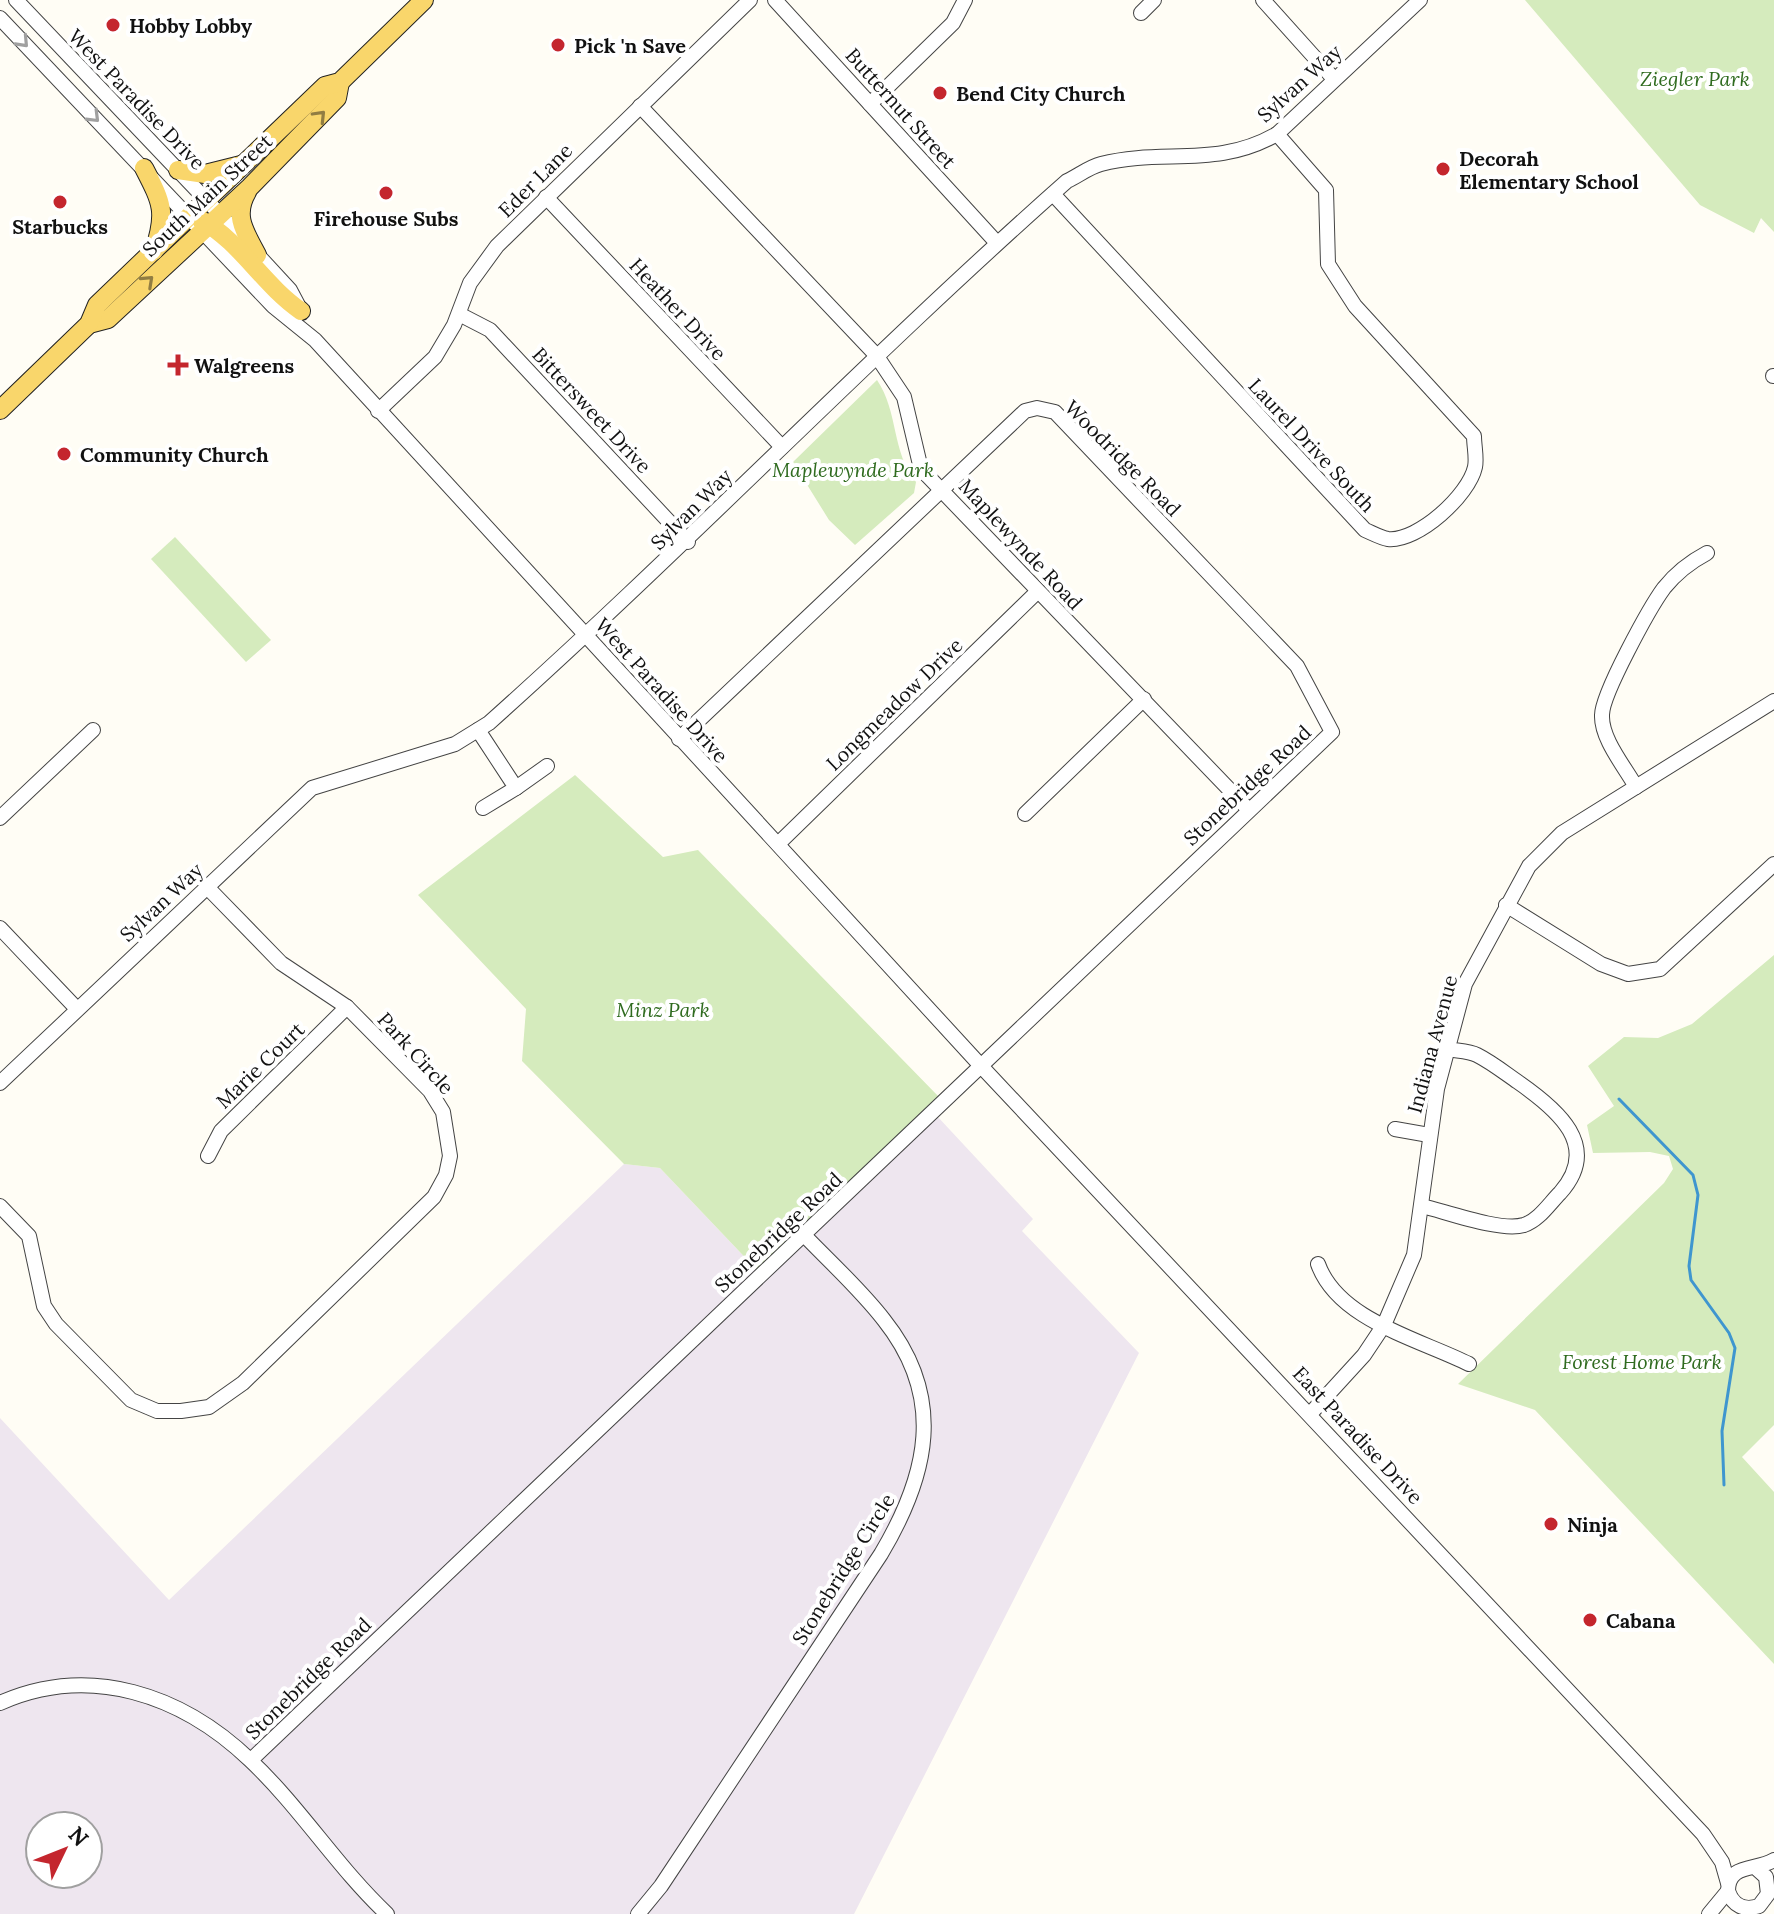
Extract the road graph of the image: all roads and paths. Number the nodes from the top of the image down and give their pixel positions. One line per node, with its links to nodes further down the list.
1 (16, 0): 18 (street, West Paradise Drive)
2 (424, 0): 12 (main road, South Main Street)
3 (750, 0): 14 (street, Eder Lane)
4 (775, 0): 13 (street, Butternut Street)
5 (965, 0): 13 (street)
6 (1154, 0): 9 (street)
7 (1263, 0): 11 (street)
8 (1420, 0): 11 (street, Sylvan Way)
9 (1141, 13)
10 (0, 18): 17 (street, West Paradise Drive, one-way to 17)
11 (1334, 79): 15 (street, Sylvan Way)
12 (340, 82): 16 (main road, South Main Street); 19 (main road, South Main Street, one-way to 12)
13 (870, 104): 23 (street, Butternut Street)
14 (640, 106): 21 (street, Eder Lane); 30 (street, Maplewynde Road)
15 (1277, 134): 20 (street, Sylvan Way); 20 (street, Laurel Drive South)
16 (247, 162): 18 (main road); 22 (main road, South Main Street)
17 (144, 168): 22 (street, West Paradise Drive); 24 (main road)
18 (178, 170): 22 (street, West Paradise Drive)
19 (250, 187): 22 (main road, South Main Street); 25 (main road)
20 (1053, 194): 23 (street, Sylvan Way)
21 (546, 197): 27 (street, Eder Lane); 33 (street, Heather Drive)
22 (206, 217): 24 (main road, South Main Street); 25 (street, West Paradise Drive); 26 (main road); 28 (main road, South Main Street, one-way to 22); 29 (street, West Paradise Drive)
23 (997, 243): 30 (street, Sylvan Way)
24 (153, 252): 28 (main road, South Main Street)
25 (257, 255): 26 (street, West Paradise Drive)
26 (301, 311): 29 (street, West Paradise Drive)
27 (459, 314): 32 (street, Eder Lane); 35 (street, Bittersweet Drive)
28 (89, 324): 31 (main road, South Main Street)
29 (315, 340): 32 (street, West Paradise Drive)
30 (876, 355): 33 (street, Sylvan Way); 34 (street, Maplewynde Road)
31 (0, 410)
32 (378, 411): 38 (street, West Paradise Drive)
33 (782, 447): 35 (street, Sylvan Way)
34 (943, 490): 37 (street, Maplewynde Road); 43 (street, Woodridge Road); 44 (street, Woodridge Road)
35 (688, 542): 38 (street, Sylvan Way)
36 (1707, 553): 46 (street)
37 (1037, 592): 39 (street, Maplewynde Road); 52 (street, Longmeadow Drive)
38 (587, 636): 42 (street, Sylvan Way); 44 (street, West Paradise Drive)
39 (1144, 699): 49 (street, Maplewynde Road); 50 (street)
40 (1774, 701): 46 (street, Indiana Avenue)
41 (93, 730): 51 (street)
42 (478, 730): 47 (street); 54 (street, Sylvan Way)
43 (1332, 732): 49 (street, Stonebridge Road)
44 (679, 739): 52 (street, West Paradise Drive)
45 (547, 766): 47 (street)
46 (1636, 787): 55 (street, Indiana Avenue)
47 (516, 788): 48 (street)
48 (483, 808)
49 (1249, 810): 60 (street, Stonebridge Road)
50 (1025, 814)
51 (0, 818)
52 (778, 844): 60 (street, West Paradise Drive)
53 (1774, 864): 55 (street)
54 (207, 887): 57 (street, Park Circle); 58 (street, Sylvan Way)
55 (1506, 905): 59 (street, Indiana Avenue)
56 (0, 928): 58 (street)
57 (347, 1007): 64 (street, Marie Court); 65 (street, Park Circle)
58 (77, 1009): 61 (street, Sylvan Way)
59 (1447, 1049): 63 (street, Indiana Avenue); 66 (street)
60 (981, 1066): 67 (street, Stonebridge Road); 71 (street, East Paradise Drive)
61 (0, 1083)
62 (1395, 1129): 63 (street)
63 (1429, 1135): 66 (street, Indiana Avenue)
64 (208, 1156)
65 (0, 1206)
66 (1422, 1206): 69 (street, Indiana Avenue)
67 (804, 1235): 73 (street, Stonebridge Road); 81 (street, Stonebridge Circle)
68 (1318, 1264): 69 (street)
69 (1384, 1325): 70 (street); 71 (street, Indiana Avenue)
70 (1469, 1364)
71 (1311, 1413): 74 (street, East Paradise Drive)
72 (0, 1703): 73 (street)
73 (251, 1760): 80 (street)
74 (1703, 1834): 76 (street, East Paradise Drive); 77 (street, East Paradise Drive)
75 (1774, 1860): 76 (street)
76 (1752, 1868): 77 (street); 78 (street)
77 (1728, 1887): 79 (street); 82 (street)
78 (1771, 1890): 79 (street)
79 (1752, 1910): 83 (street)
80 (387, 1914)
81 (638, 1914)
82 (1709, 1914)
83 (1726, 1914)

